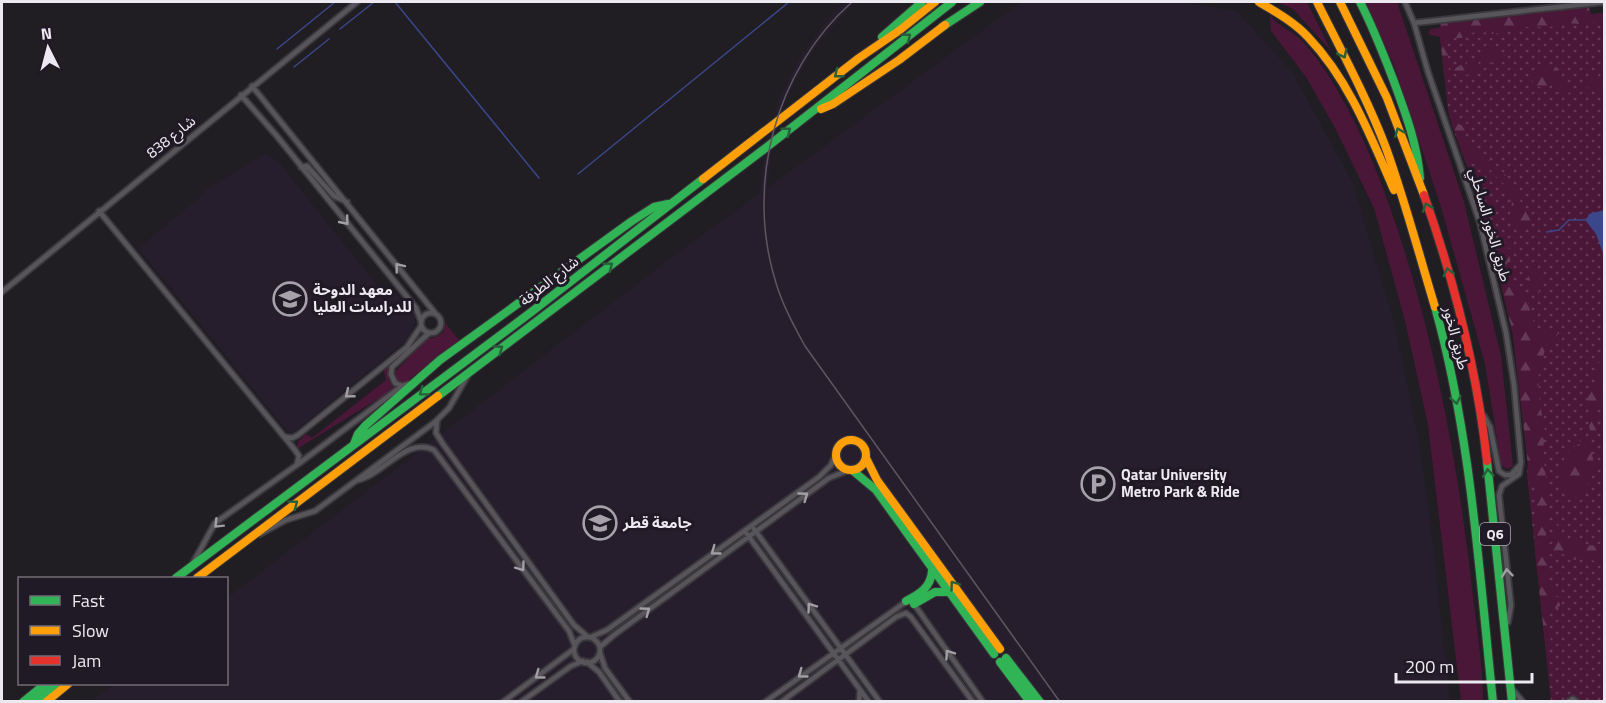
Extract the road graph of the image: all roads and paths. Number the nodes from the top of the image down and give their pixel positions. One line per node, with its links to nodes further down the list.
1 (357, 2): 16 (street, شارع 838)
2 (921, 2): 15 (main road)
3 (935, 2): 15 (main road, شارع الطرفة)
4 (952, 2): 18 (main road, شارع الطرفة, one-way to 4)
5 (973, 2): 14 (main road)
6 (980, 2): 14 (main road)
7 (1259, 2): 25 (main road)
8 (1317, 2): 25 (main road, طريق الخور / Q6, one-way to 25)
9 (1340, 2): 22 (main road, طريق الخور / Q6, one-way to 9)
10 (1360, 2): 22 (main road)
11 (1405, 2): 13 (street, طريق الخور الساحلي)
12 (1605, 2): 13 (street)
13 (1414, 23): 44 (street, طريق الخور الساحلي)
14 (942, 27): 18 (main road)
15 (859, 58): 24 (main road, شارع الطرفة, one-way to 24)
16 (252, 86): 17 (street, شارع 838); 19 (street)
17 (241, 95): 20 (street); 26 (street, شارع 838)
18 (812, 112): 31 (main road, شارع الطرفة, one-way to 18)
19 (285, 127): 20 (street); 23 (street)
20 (276, 135): 21 (street)
21 (301, 167): 23 (street); 29 (street, one-way to 29)
22 (1420, 186): 34 (main road, طريق الخور / Q6, one-way to 22)
23 (347, 202): 28 (street, one-way to 23)
24 (669, 204): 32 (main road); 38 (main road, شارع الطرفة, one-way to 38)
25 (1406, 207): 99 (main road, طريق الخور / Q6, one-way to 99)
26 (99, 211): 27 (street, شارع 838); 37 (street)
27 (2, 292)
28 (435, 313): 29 (street); 30 (street)
29 (421, 324): 30 (street); 36 (street, one-way to 36)
30 (429, 333): 33 (street)
31 (470, 371): 35 (street, شارع الطرفة); 60 (main road, شارع الطرفة, one-way to 31)
32 (414, 382): 33 (street); 38 (main road)
33 (402, 386): 45 (street)
34 (1480, 411): 44 (street); 68 (main road, طريق الخور / Q6, one-way to 34)
35 (437, 420): 40 (street); 49 (street, شارع الطرفة)
36 (298, 435): 37 (street); 39 (street)
37 (283, 436): 39 (street)
38 (354, 444): 61 (main road, شارع الطرفة)
39 (295, 450): 45 (street)
40 (448, 452): 42 (street); 46 (street)
41 (836, 454): 43 (main road); 47 (main road); 50 (street)
42 (441, 457): 48 (street); 49 (street)
43 (866, 458): 47 (main road); 65 (main road, one-way to 43)
44 (1521, 462): 68 (street, one-way to 44)
45 (297, 464): 61 (street, one-way to 61)
46 (462, 470): 48 (street); 52 (street)
47 (850, 470): 51 (street); 62 (main road)
48 (454, 474): 53 (street)
49 (358, 480): 60 (street, شارع الطرفة)
50 (814, 480): 51 (street); 56 (street)
51 (818, 486): 58 (street, one-way to 51)
52 (478, 492): 53 (street); 54 (street)
53 (470, 497): 55 (street)
54 (488, 506): 55 (street); 69 (street)
55 (481, 511): 72 (street, one-way to 72)
56 (751, 525): 57 (street); 58 (street)
57 (744, 530): 59 (street); 69 (street, one-way to 69)
58 (755, 531): 59 (street); 71 (street, one-way to 58)
59 (749, 536): 73 (street, one-way to 59); 74 (street)
60 (251, 537): 64 (main road, شارع الطرفة)
61 (190, 568): 63 (main road, شارع الطرفة)
62 (932, 569): 65 (main road); 66 (main road)
63 (179, 577)
64 (200, 577)
65 (948, 592): 66 (main road)
66 (910, 603): 67 (street); 96 (street, one-way to 66)
67 (864, 629): 70 (street); 71 (street)
68 (1506, 630): 81 (main road, طريق الخور / Q6)
69 (589, 637): 72 (street); 73 (street)
70 (870, 637): 75 (street); 95 (street)
71 (840, 647): 74 (street); 75 (street)
72 (575, 648): 77 (street); 86 (street, one-way to 86)
73 (600, 650): 77 (street); 89 (street)
74 (833, 652): 76 (street); 90 (street, one-way to 90)
75 (846, 654): 76 (street); 94 (street)
76 (838, 660): 82 (street); 91 (street)
77 (585, 662): 87 (street); 88 (street)
78 (44, 685): 84 (main road)
79 (55, 685): 85 (main road)
80 (67, 685): 83 (main road)
81 (1510, 685): 100 (main road, طريق الخور / Q6); 101 (street)
82 (860, 690): 92 (street); 93 (street)
83 (49, 700)
84 (23, 701)
85 (35, 702)
86 (503, 702)
87 (521, 702)
88 (620, 702)
89 (630, 702)
90 (765, 702)
91 (781, 702)
92 (859, 702)
93 (869, 702)
94 (880, 702)
95 (974, 702)
96 (983, 702)
97 (1030, 702): 98 (main road)
98 (1040, 702)
99 (1493, 702)
100 (1512, 702)
101 (1523, 702)
102 (1568, 702): 103 (street)
103 (1577, 702)

